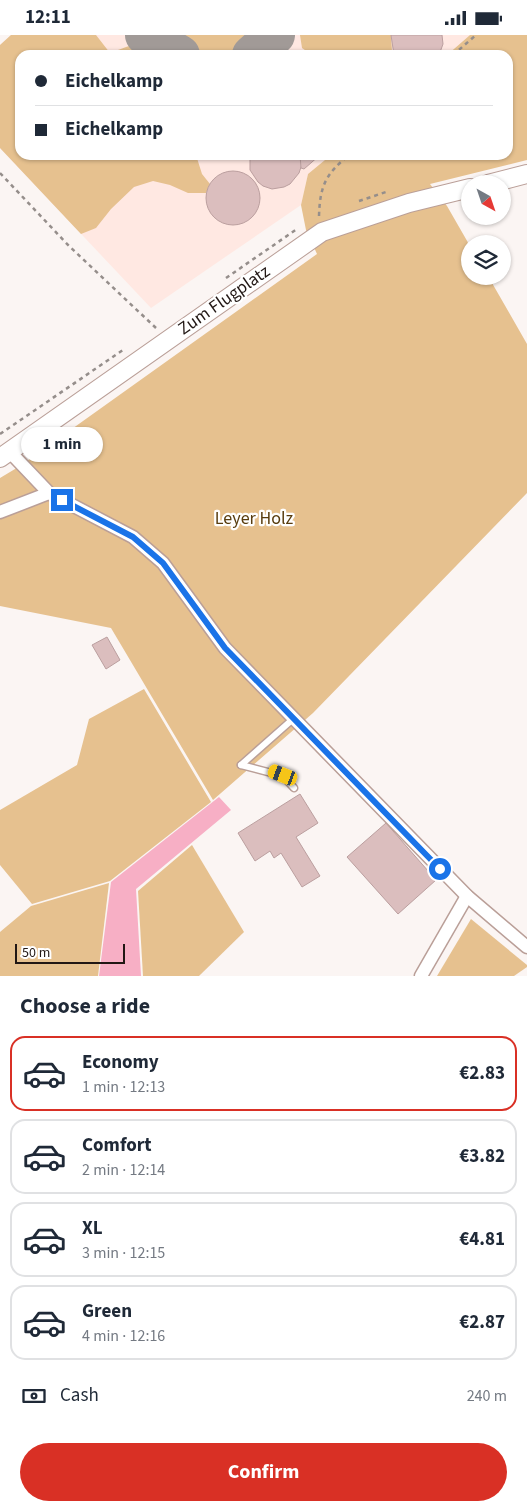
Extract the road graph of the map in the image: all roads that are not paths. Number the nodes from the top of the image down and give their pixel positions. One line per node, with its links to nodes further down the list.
1 (527, 174): 2 (street)
2 (511, 178)
3 (461, 190): 4 (street, Zum Flugplatz)
4 (5, 455): 5 (street)
5 (49, 493): 6 (street); 7 (street)
6 (0, 512)
7 (293, 719): 8 (lane); 9 (street)
8 (294, 788)
9 (467, 897): 10 (street); 11 (street)
10 (527, 947)
11 (421, 976)

